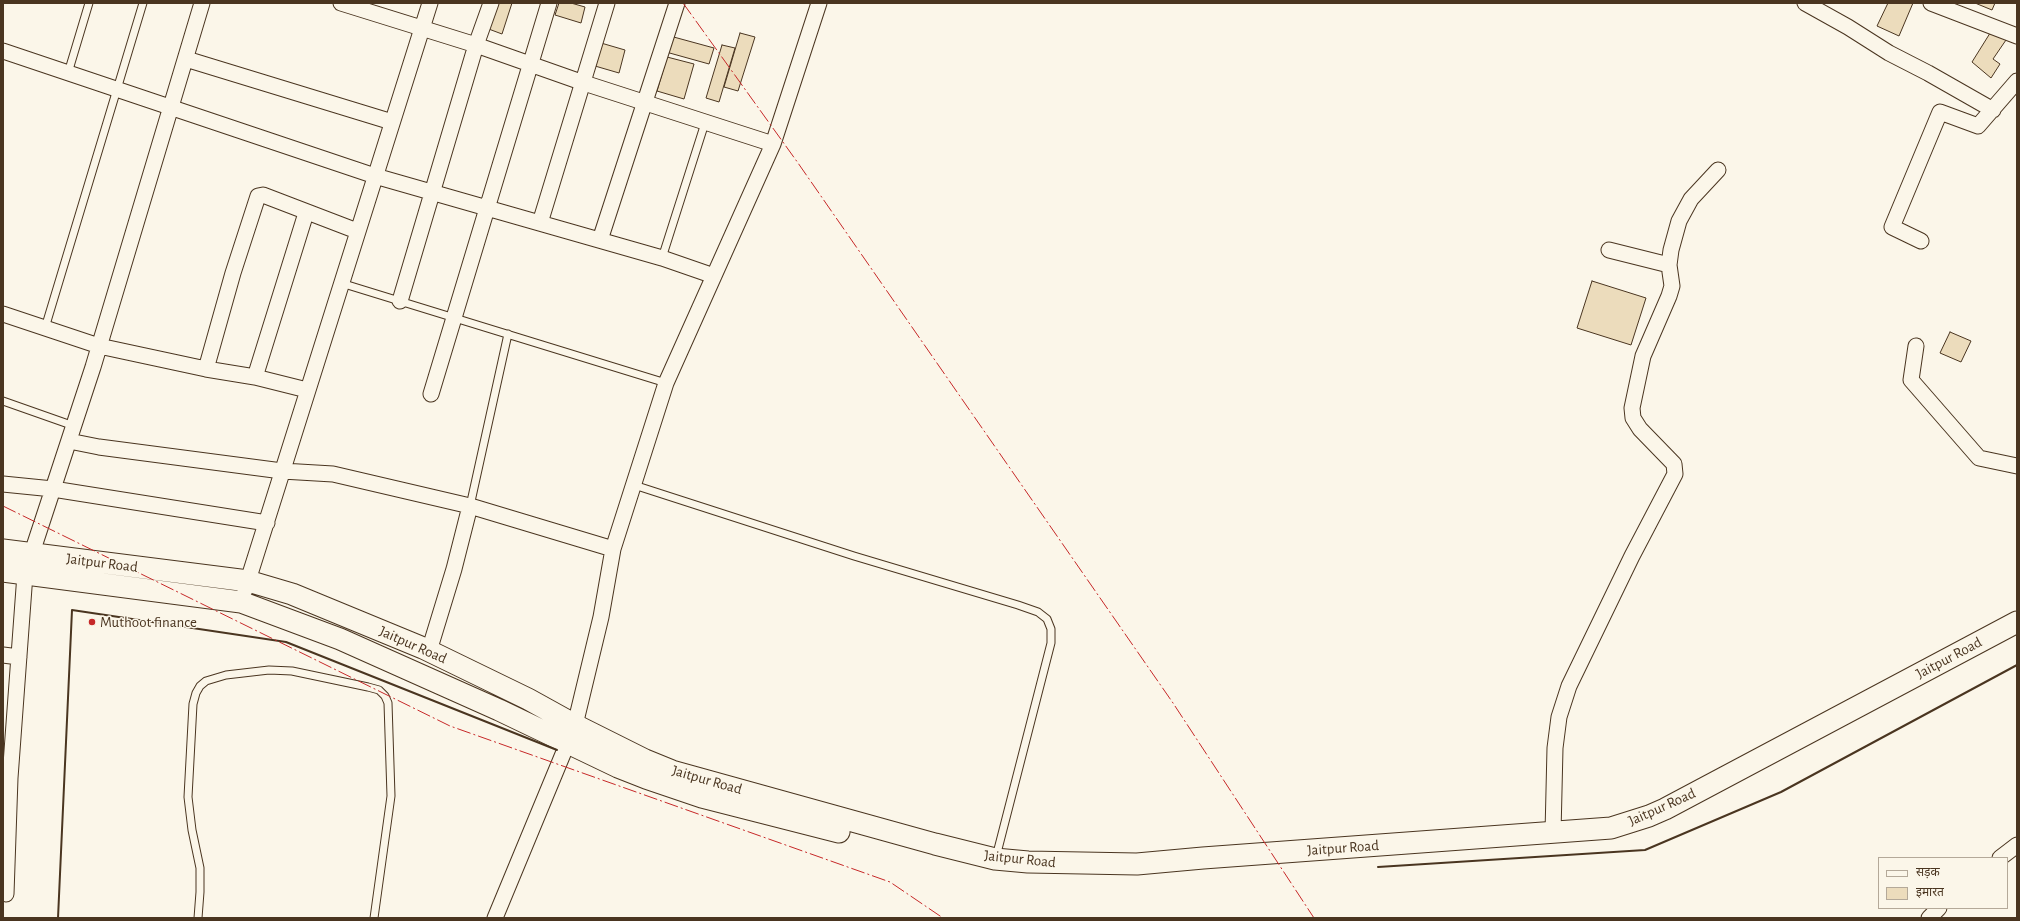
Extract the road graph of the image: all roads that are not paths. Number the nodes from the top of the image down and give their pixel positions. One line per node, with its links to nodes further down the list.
1 (89, 3): 19 (lane)
2 (142, 3): 22 (lane)
3 (202, 3): 17 (street)
4 (341, 3): 13 (street)
5 (430, 3): 13 (street)
6 (491, 3): 15 (street)
7 (550, 3): 18 (street)
8 (607, 3): 21 (street)
9 (677, 3): 23 (street)
10 (820, 3): 28 (street)
11 (1805, 3): 25 (street)
12 (1931, 3): 14 (street)
13 (422, 29): 15 (street); 26 (street)
14 (2017, 36)
15 (476, 45): 18 (street); 31 (street)
16 (3, 51): 19 (street)
17 (186, 59): 24 (street); 26 (street)
18 (531, 65): 21 (street); 32 (street)
19 (68, 73): 22 (street)
20 (2017, 80): 25 (street)
21 (582, 82): 23 (street); 34 (street)
22 (117, 90): 24 (street); 46 (lane)
23 (646, 102): 27 (street); 36 (street)
24 (171, 108): 30 (street); 48 (street)
25 (1993, 110): 37 (street)
26 (392, 122): 30 (street)
27 (705, 123): 28 (street); 39 (lane)
28 (773, 144): 41 (street)
29 (1718, 170): 40 (street)
30 (375, 176): 31 (street); 35 (street)
31 (432, 192): 32 (street); 43 (street)
32 (486, 207): 34 (street); 45 (street)
33 (306, 213): 35 (street); 50 (street); 51 (street)
34 (540, 223): 36 (street)
35 (357, 230): 42 (street)
36 (600, 240): 39 (street)
37 (1921, 241)
38 (1609, 250): 40 (street)
39 (662, 258): 41 (street)
40 (1669, 265): 79 (street)
41 (714, 276): 52 (street)
42 (341, 283): 43 (lane); 53 (street)
43 (400, 301): 45 (lane)
44 (3, 314): 46 (street)
45 (453, 318): 47 (lane); 54 (street)
46 (46, 328): 48 (street)
47 (508, 334): 52 (lane); 63 (lane)
48 (99, 346): 50 (street); 56 (street)
49 (1916, 346): 58 (street)
50 (206, 369): 51 (street)
51 (255, 377): 53 (street)
52 (666, 383): 61 (street)
53 (307, 390): 59 (street)
54 (431, 394)
55 (3, 401): 56 (lane)
56 (74, 426): 57 (street)
57 (69, 441): 59 (street); 62 (street)
58 (2017, 466)
59 (282, 471): 63 (street); 64 (street)
60 (3, 484): 62 (street)
61 (634, 485): 65 (street); 82 (lane)
62 (53, 489): 64 (street); 67 (street)
63 (470, 506): 65 (street); 74 (street)
64 (267, 523): 70 (street)
65 (613, 549): 77 (street)
66 (3, 550): 67 (street, Jaitpur Road)
67 (30, 554): 69 (street); 70 (street, Jaitpur Road)
68 (3, 571): 69 (street, Jaitpur Road)
69 (25, 574): 71 (street, Jaitpur Road); 76 (street)
70 (248, 581): 71 (street); 74 (street, Jaitpur Road)
71 (241, 602): 77 (street, Jaitpur Road)
72 (2017, 622): 79 (street, Jaitpur Road)
73 (2017, 637): 77 (street, Jaitpur Road)
74 (429, 651): 77 (street, Jaitpur Road)
75 (3, 655): 76 (street)
76 (19, 657): 78 (street)
77 (572, 735): 82 (street, Jaitpur Road); 87 (street)
78 (8, 742): 83 (street)
79 (1553, 833): 82 (street, Jaitpur Road)
80 (2017, 844): 81 (street)
81 (2001, 857)
82 (995, 859)
83 (6, 894)
84 (1938, 909): 88 (street)
85 (198, 918): 86 (lane)
86 (374, 918)
87 (495, 918)
88 (1929, 918)

